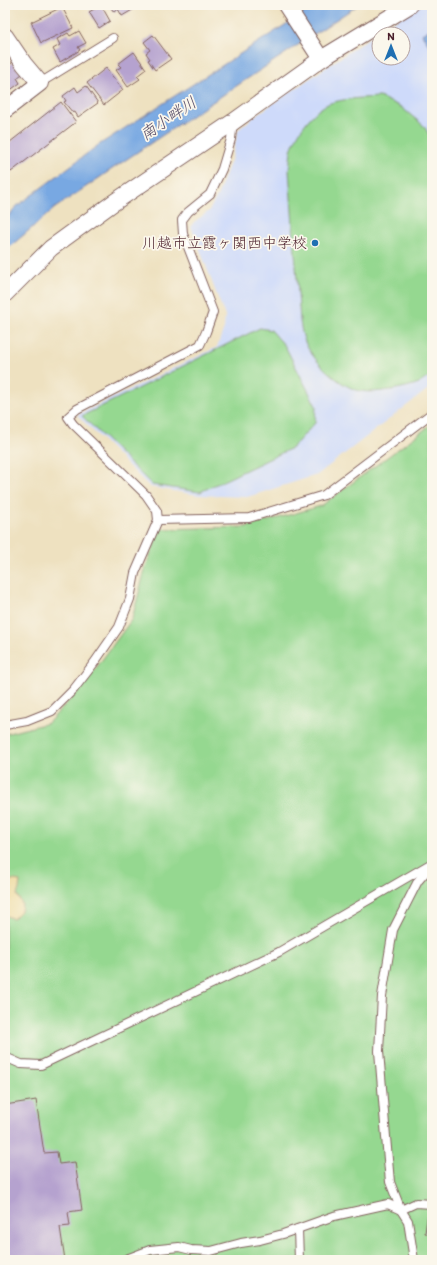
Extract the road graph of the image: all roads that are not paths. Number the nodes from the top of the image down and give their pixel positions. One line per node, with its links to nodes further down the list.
1 (286, 5): 5 (street)
2 (410, 5): 5 (street)
3 (5, 36): 6 (street)
4 (113, 38): 6 (lane)
5 (319, 56): 8 (street)
6 (40, 83): 7 (street)
7 (5, 110)
8 (233, 122): 9 (street); 11 (lane)
9 (5, 294)
10 (432, 413): 11 (lane)
11 (158, 520): 12 (lane)
12 (5, 725)
13 (432, 864): 14 (lane); 16 (lane)
14 (5, 1057)
15 (432, 1204): 16 (lane)
16 (401, 1210): 17 (lane); 20 (lane)
17 (298, 1229): 18 (lane); 19 (lane)
18 (124, 1260)
19 (299, 1260)
20 (414, 1260)

